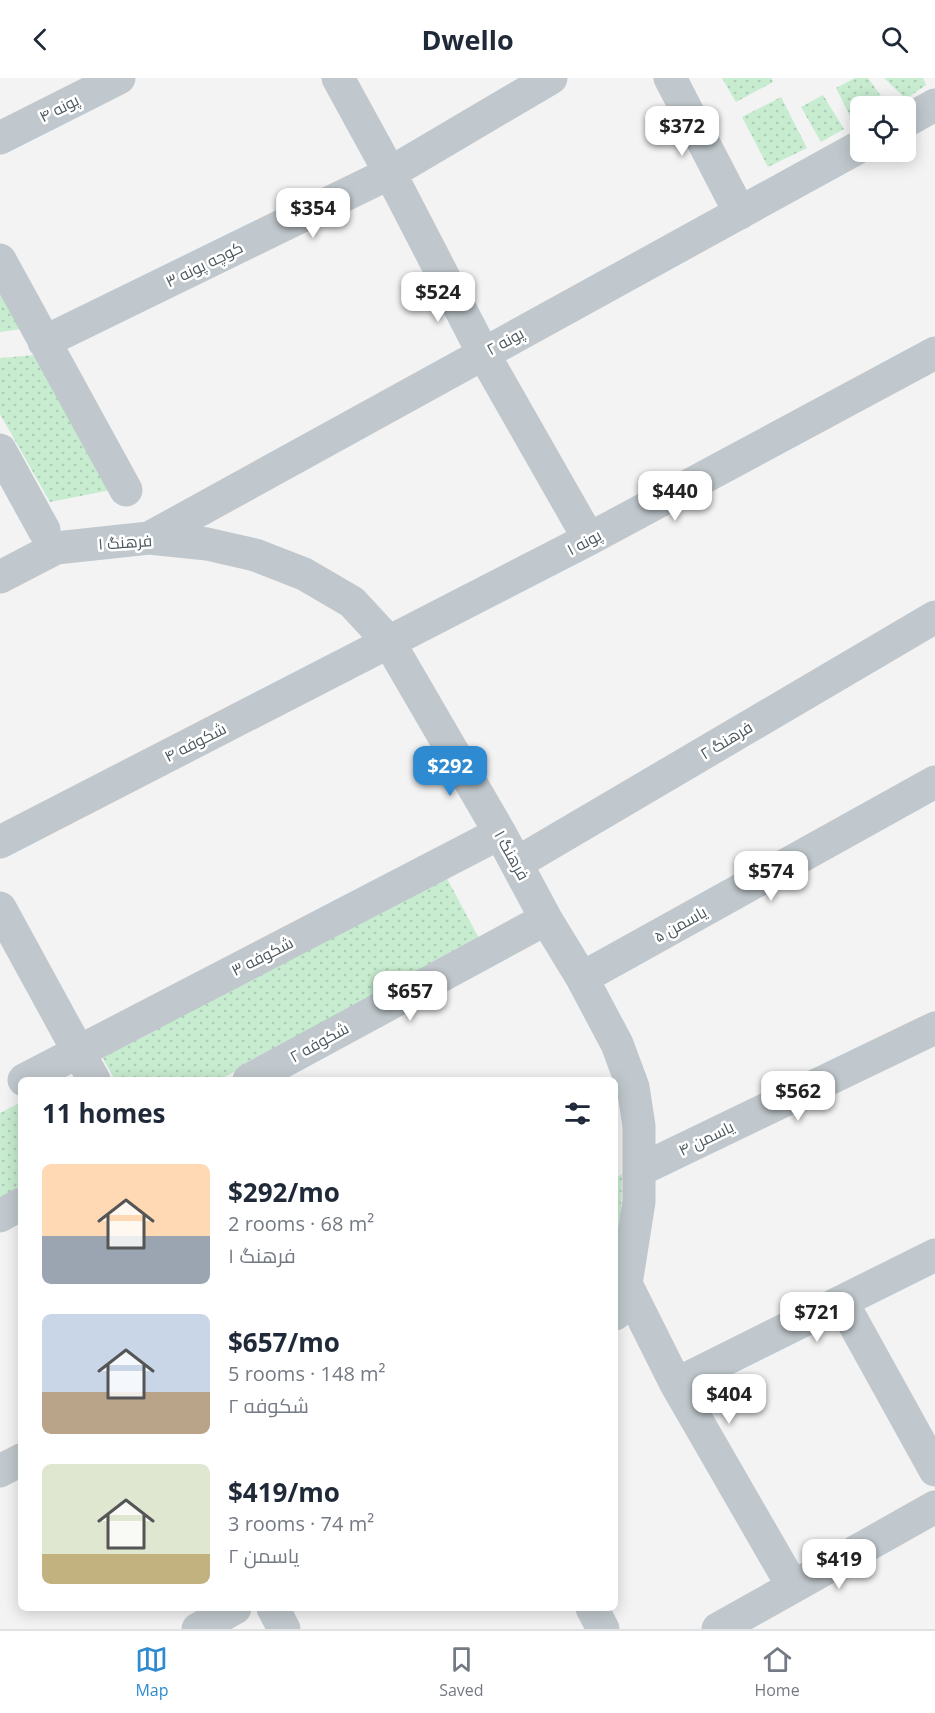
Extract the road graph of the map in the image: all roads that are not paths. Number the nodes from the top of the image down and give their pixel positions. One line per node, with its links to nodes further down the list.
1 (119, 78): 7 (street, پونه ۴)
2 (338, 78): 9 (street)
3 (551, 78): 9 (street, کوچه پونه ۳)
4 (670, 78): 10 (street)
5 (935, 105): 6 (street)
6 (916, 115)
7 (0, 138)
8 (850, 152): 10 (street, پونه ۲)
9 (390, 173): 12 (street, کوچه پونه ۳); 13 (street)
10 (740, 213): 13 (street, پونه ۲)
11 (0, 260): 12 (street)
12 (44, 342): 16 (street)
13 (483, 353): 18 (street, پونه ۲); 19 (street)
14 (935, 353): 19 (street, پونه ۱)
15 (0, 450): 17 (street)
16 (126, 490)
17 (44, 530)
18 (149, 538): 20 (street, فرهنگ ۱); 22 (street, فرهنگ ۱)
19 (589, 539): 22 (street, پونه ۱)
20 (0, 577)
21 (935, 616): 26 (street, فرهنگ ۲)
22 (389, 642): 24 (street, فرهنگ ۱); 25 (street, شکوفه ۴)
23 (935, 782): 29 (street, یاسمن ۵)
24 (500, 833): 26 (street, فرهنگ ۱); 31 (street, شکوفه ۳)
25 (0, 842)
26 (517, 863): 28 (street, فرهنگ ۱)
27 (0, 908): 31 (street)
28 (546, 919): 29 (street, فرهنگ ۱); 34 (street, شکوفه ۲)
29 (582, 978): 37 (street, فرهنگ ۱)
30 (935, 1028): 38 (street, یاسمن ۴)
31 (78, 1051): 32 (street, شکوفه ۳); 33 (street)
32 (29, 1077)
33 (92, 1077)
34 (255, 1077)
35 (18, 1083): 36 (street, شکوفه ۳)
36 (0, 1093)
37 (627, 1133): 38 (street, فرهنگ ۱)
38 (640, 1170): 42 (street, فرهنگ ۱)
39 (18, 1206): 40 (street)
40 (0, 1216)
41 (935, 1255): 43 (street)
42 (620, 1299): 44 (street)
43 (842, 1302): 44 (street); 46 (street)
44 (676, 1384): 49 (street)
45 (18, 1462): 47 (street)
46 (935, 1470)
47 (0, 1471)
48 (935, 1507): 49 (street)
49 (793, 1587): 56 (street)
50 (230, 1611): 53 (street)
51 (275, 1611): 54 (street)
52 (594, 1611): 55 (street)
53 (198, 1629)
54 (284, 1629)
55 (603, 1629)
56 (718, 1629)

